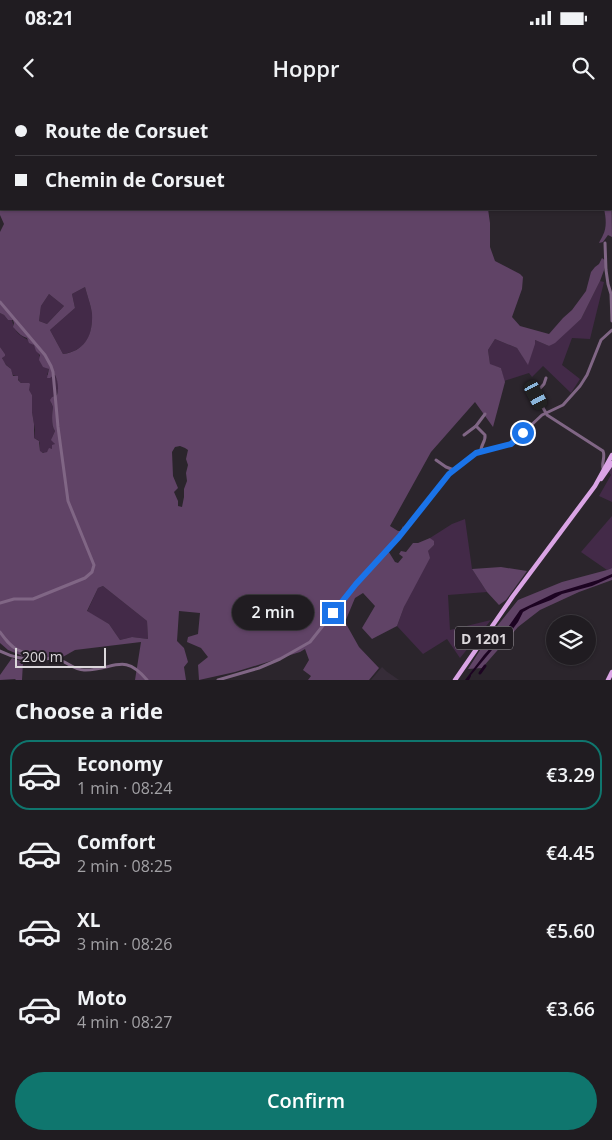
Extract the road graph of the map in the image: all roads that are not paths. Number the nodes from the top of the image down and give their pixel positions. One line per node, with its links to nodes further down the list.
1 (604, 243): 3 (street)
2 (0, 302): 17 (street)
3 (612, 321)
4 (612, 330): 7 (street)
5 (546, 378): 7 (street)
6 (485, 414): 8 (street)
7 (546, 414): 10 (street); 15 (street)
8 (476, 426): 9 (street); 10 (street)
9 (464, 435)
10 (481, 452): 14 (street)
11 (612, 455): 15 (main road)
12 (436, 460): 14 (street)
13 (612, 463): 16 (main road)
14 (454, 470): 23 (street)
15 (604, 471): 16 (main road)
16 (595, 486): 24 (main road, D 1201)
17 (0, 604)
18 (0, 632): 20 (street)
19 (0, 651): 20 (street)
20 (35, 660): 22 (street)
21 (612, 672): 25 (main road)
22 (147, 680)
23 (218, 680)
24 (454, 680)
25 (608, 680)

